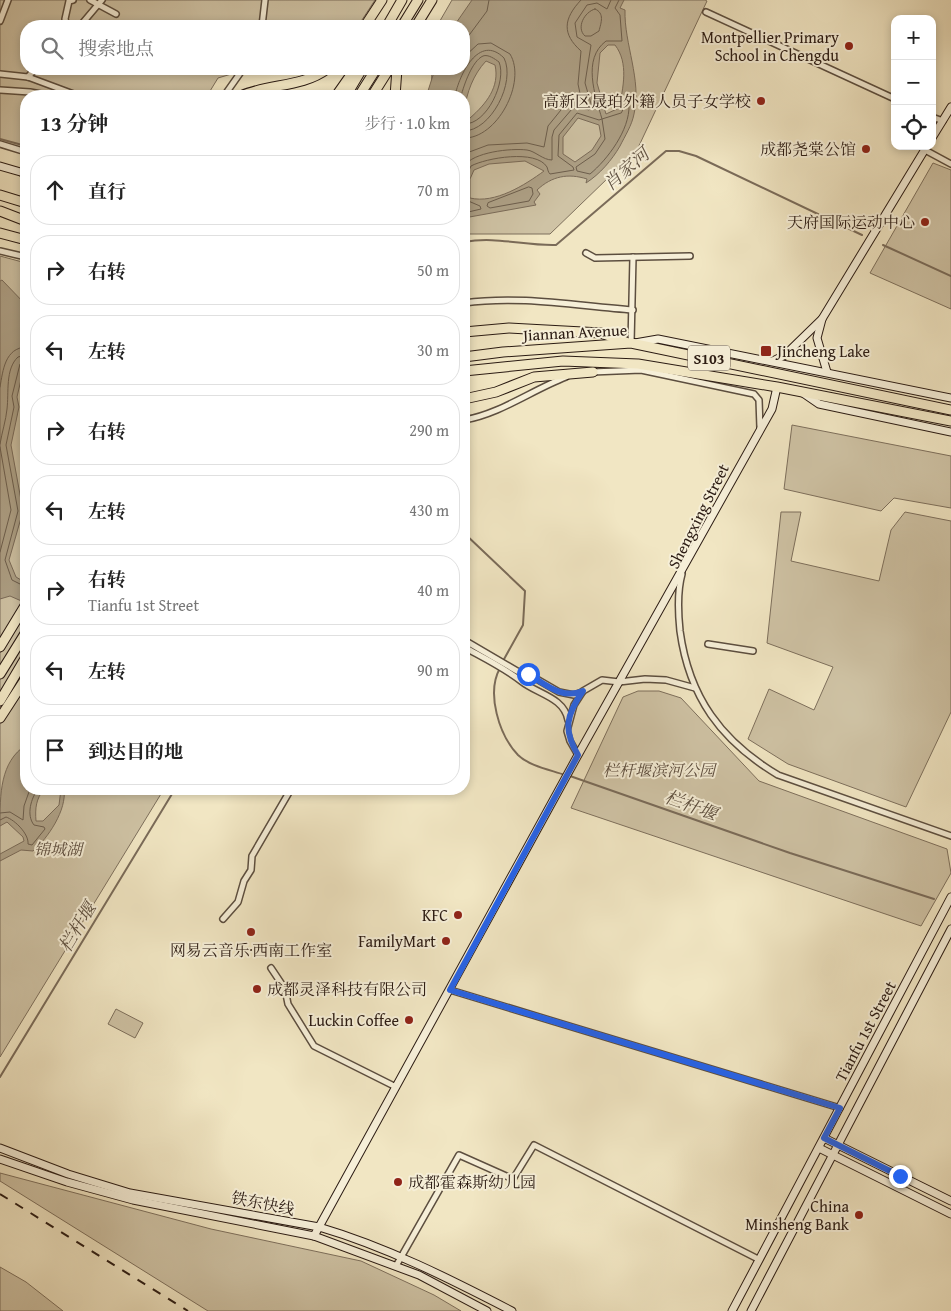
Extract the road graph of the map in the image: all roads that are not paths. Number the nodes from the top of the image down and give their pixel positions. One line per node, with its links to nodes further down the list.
1 (8, 0): 19 (street)
2 (73, 0): 12 (street)
3 (90, 0): 8 (street)
4 (265, 0): 14 (street)
5 (382, 0): 15 (highway)
6 (418, 0): 17 (highway)
7 (432, 0): 18 (highway)
8 (101, 2): 11 (street); 13 (street)
9 (401, 2): 16 (highway)
10 (706, 12): 40 (street)
11 (116, 14)
12 (65, 20)
13 (85, 20)
14 (263, 20)
15 (369, 20)
16 (390, 20)
17 (406, 20)
18 (420, 20)
19 (0, 21)
20 (0, 74): 29 (street)
21 (30, 75): 29 (street)
22 (239, 75): 32 (street)
23 (319, 75): 33 (highway)
24 (351, 75): 34 (highway)
25 (358, 75): 35 (highway)
26 (372, 75): 36 (highway)
27 (385, 75): 37 (highway)
28 (397, 75): 38 (highway)
29 (28, 78): 31 (street)
30 (0, 90): 39 (street)
31 (62, 90)
32 (228, 90)
33 (263, 90)
34 (340, 90)
35 (350, 90)
36 (363, 90)
37 (376, 90)
38 (395, 90)
39 (20, 91)
40 (891, 97)
41 (951, 107): 43 (main road)
42 (936, 118): 43 (street)
43 (942, 121): 44 (main road)
44 (936, 131)
45 (0, 144): 46 (street)
46 (20, 150)
47 (925, 150): 65 (main road)
48 (929, 150): 49 (street)
49 (951, 164)
50 (0, 166): 51 (main road)
51 (20, 172)
52 (0, 194): 53 (highway)
53 (20, 202)
54 (0, 213): 55 (highway)
55 (20, 219)
56 (0, 233): 57 (highway)
57 (20, 238)
58 (0, 251): 60 (street)
59 (586, 253): 62 (street)
60 (20, 256)
61 (690, 256): 62 (street)
62 (633, 257): 64 (street)
63 (470, 302): 64 (street)
64 (633, 310): 67 (street)
65 (822, 319): 69 (main road); 72 (main road)
66 (470, 331): 67 (highway)
67 (631, 343): 68 (highway, Jiannan Avenue / S103); 69 (main road); 77 (highway, Jiannan Avenue / S103)
68 (470, 356)
69 (772, 361): 72 (main road)
70 (470, 370): 73 (highway, Jiannan Avenue / S103)
71 (593, 372): 75 (highway); 78 (street); 80 (street)
72 (827, 372): 76 (main road)
73 (777, 387): 74 (highway, Jiannan Avenue / S103); 80 (main road, Shengxing Street)
74 (802, 393): 79 (highway, Jiannan Avenue / S103); 81 (main road)
75 (470, 398)
76 (951, 398)
77 (951, 410)
78 (470, 419)
79 (951, 421)
80 (760, 429): 82 (main road, Shengxing Street)
81 (951, 432)
82 (686, 561): 94 (main road); 96 (street, Shengxing Street)
83 (20, 614): 87 (highway)
84 (20, 642): 93 (highway)
85 (470, 644): 90 (street)
86 (708, 644): 89 (street)
87 (0, 647)
88 (470, 649): 90 (street)
89 (753, 651)
90 (485, 655): 92 (street)
91 (20, 667): 98 (highway)
92 (512, 670): 97 (street); 100 (street)
93 (0, 674)
94 (619, 682): 96 (street); 97 (street); 101 (main road)
95 (20, 687): 99 (highway)
96 (695, 688): 103 (street, Shengxing Street)
97 (583, 691): 100 (street)
98 (0, 701)
99 (0, 718)
100 (568, 720): 101 (street)
101 (578, 755): 108 (main road)
102 (288, 795): 105 (street)
103 (951, 836)
104 (951, 897): 110 (main road, Tianfu 1st Street)
105 (223, 919)
106 (951, 929): 112 (main road, Tianfu 1st Street)
107 (272, 968): 109 (street)
108 (450, 990): 109 (main road); 110 (street)
109 (396, 1087): 119 (main road)
110 (840, 1108): 111 (main road, Tianfu 1st Street)
111 (824, 1138): 112 (main road); 114 (main road, Tianfu 1st Street)
112 (839, 1145): 115 (main road, Tianfu 1st Street); 117 (main road)
113 (0, 1148): 119 (main road, 铁东快线)
114 (819, 1148): 115 (main road); 122 (main road, Tianfu 1st Street)
115 (833, 1156): 118 (main road); 127 (main road, Tianfu 1st Street)
116 (0, 1159): 120 (main road, 铁东快线)
117 (951, 1201)
118 (951, 1214)
119 (319, 1227): 120 (main road); 121 (main road, 铁东快线)
120 (314, 1236): 123 (main road, 铁东快线)
121 (401, 1256): 122 (street); 123 (street); 125 (main road, 铁东快线)
122 (758, 1259): 126 (main road, Tianfu 1st Street)
123 (396, 1266): 124 (main road, 铁东快线)
124 (487, 1311)
125 (512, 1311)
126 (732, 1311)
127 (751, 1311)

